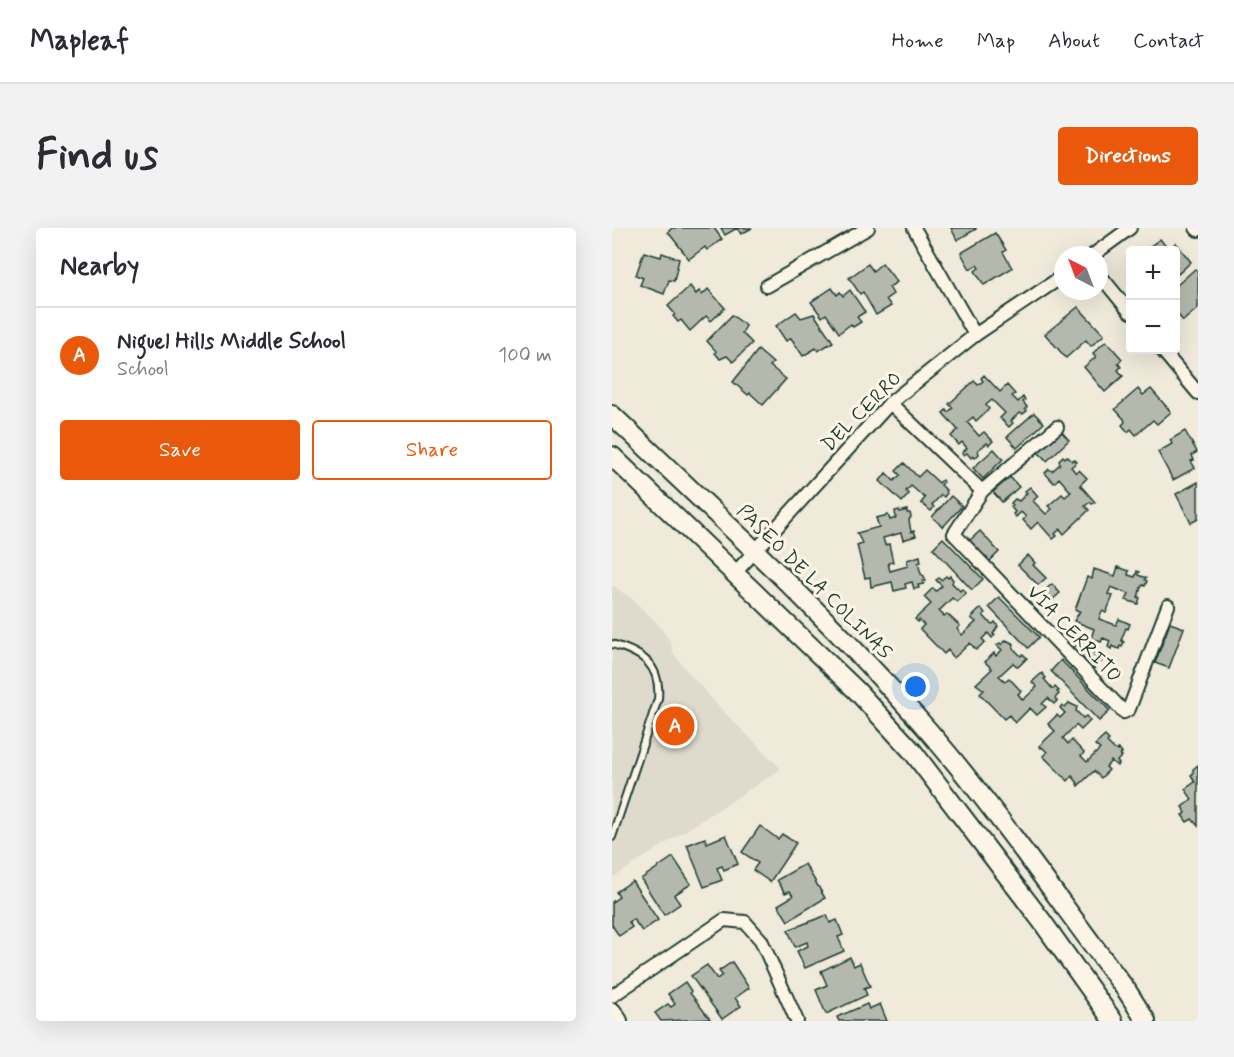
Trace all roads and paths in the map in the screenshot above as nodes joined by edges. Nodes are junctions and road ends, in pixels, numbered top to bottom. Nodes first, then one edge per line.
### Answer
1 (867, 228) edge
2 (914, 228) edge
3 (1130, 228) edge
4 (1105, 246) edge
5 (1054, 282) edge
6 (1108, 285) edge
7 (766, 286) dead end
8 (1126, 306) edge
9 (975, 335) junction
10 (1165, 354) edge
11 (1198, 393) edge
12 (890, 403) junction
13 (612, 415) edge
14 (1057, 427) dead end
15 (612, 456) edge
16 (982, 491) junction
17 (756, 551) junction
18 (735, 573) junction
19 (1168, 606) dead end
20 (612, 644) edge
21 (612, 837) edge
22 (612, 996) edge
23 (612, 1012) edge
24 (618, 1021) edge
25 (797, 1021) edge
26 (1113, 1021) edge
27 (1146, 1021) edge

1 - 7 street
2 - 9 street
3 - 4 street
5 - 9 street, DEL CERRO
6 - 8 street
9 - 12 street, DEL CERRO
10 - 11 street
12 - 16 street
12 - 17 street, DEL CERRO
13 - 17 main road, PASEO DE LA COLINAS
14 - 16 street
15 - 18 main road
16 - 19 street, VIA CERRITO
17 - 18 street, DEL CERRO
17 - 27 main road, PASEO DE LA COLINAS
18 - 26 main road
20 - 21 lane
22 - 25 street
23 - 24 main road

